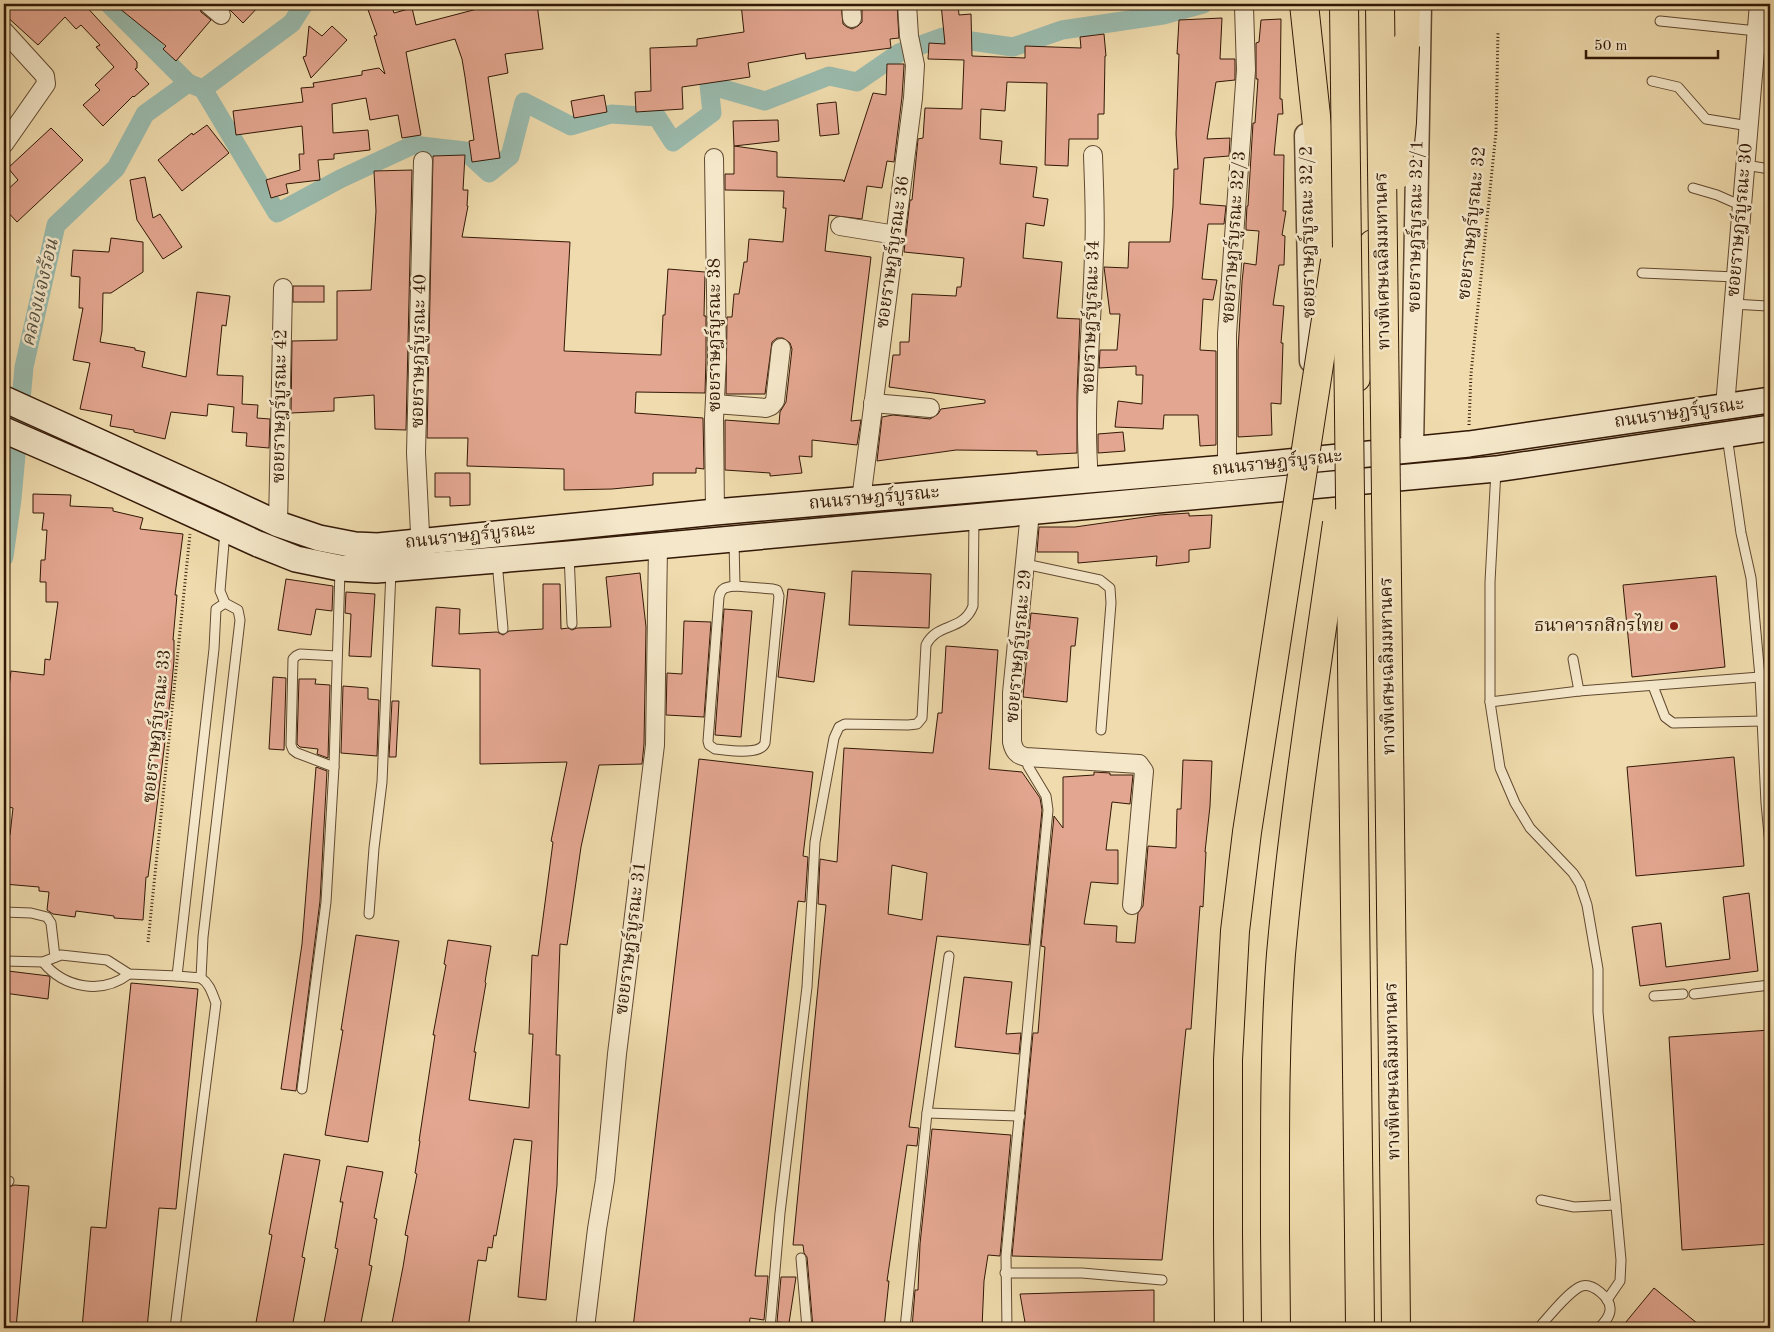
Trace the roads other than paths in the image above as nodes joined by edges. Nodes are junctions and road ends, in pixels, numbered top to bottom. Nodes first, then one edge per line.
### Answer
1 (907, 4) edge
2 (1304, 4) edge
3 (1344, 4) edge
4 (1380, 4) edge
5 (1406, 4) edge
6 (1420, 4) edge
7 (1759, 4) edge
8 (1244, 7) dead end
9 (1660, 21) dead end
10 (4, 31) edge
11 (1757, 31) junction
12 (1652, 81) dead end
13 (1347, 118) dead end
14 (1380, 118) dead end
15 (1748, 126) junction
16 (4, 144) edge
17 (1093, 155) dead end
18 (714, 158) dead end
19 (423, 161) dead end
20 (1745, 165) junction
21 (1770, 170) edge
22 (1693, 188) dead end
23 (1742, 206) junction
24 (840, 226) dead end
25 (896, 235) junction
26 (1642, 273) dead end
27 (1736, 277) junction
28 (283, 288) dead end
29 (1770, 303) edge
30 (1733, 304) junction
31 (1326, 312) junction
32 (781, 348) dead end
33 (1356, 380) junction
34 (4, 399) edge
35 (1770, 400) edge
36 (873, 403) junction
37 (715, 404) junction
38 (1724, 406) junction
39 (930, 408) dead end
40 (1770, 428) edge
41 (4, 430) edge
42 (1726, 434) junction
43 (1412, 449) junction
44 (1313, 459) junction
45 (1226, 468) junction
46 (1496, 470) junction
47 (1089, 480) junction
48 (861, 500) junction
49 (715, 512) junction
50 (1030, 512) junction
51 (974, 518) junction
52 (278, 524) junction
53 (226, 529) junction
54 (734, 539) junction
55 (421, 542) junction
56 (658, 546) junction
57 (569, 554) junction
58 (497, 560) junction
59 (382, 561) junction
60 (1025, 564) junction
61 (422, 566) junction
62 (340, 568) junction
63 (736, 586) junction
64 (225, 603) junction
65 (572, 624) dead end
66 (503, 629) dead end
67 (337, 656) junction
68 (1573, 659) dead end
69 (1760, 677) junction
70 (1653, 686) junction
71 (1579, 691) junction
72 (1490, 702) junction
73 (1762, 721) junction
74 (1101, 730) dead end
75 (1026, 757) junction
76 (334, 767) junction
77 (1770, 845) edge
78 (1132, 905) dead end
79 (4, 912) edge
80 (369, 914) dead end
81 (949, 956) dead end
82 (55, 957) junction
83 (4, 961) edge
84 (43, 962) junction
85 (129, 974) junction
86 (177, 976) junction
87 (201, 978) junction
88 (1770, 985) edge
89 (1683, 994) dead end
90 (1694, 994) dead end
91 (1654, 996) dead end
92 (302, 1089) dead end
93 (927, 1113) junction
94 (1020, 1116) junction
95 (1541, 1200) dead end
96 (1616, 1205) junction
97 (801, 1258) dead end
98 (1005, 1273) junction
99 (1162, 1280) dead end
100 (1608, 1300) junction
101 (175, 1328) edge
102 (585, 1328) edge
103 (770, 1328) edge
104 (807, 1328) edge
105 (905, 1328) edge
106 (1006, 1328) edge
107 (1229, 1328) edge
108 (1276, 1328) edge
109 (1360, 1328) edge
110 (1396, 1328) edge
111 (1539, 1328) edge
112 (1599, 1328) edge

1 - 25 street, ซอยราษฎร์บูรณะ 36
2 - 31 highway, bridge
2 - 44 street, ซอยราษฎร์บูรณะ 32/2
3 - 109 highway, ทางพิเศษเฉลิมมหานคร, bridge
4 - 110 highway, ทางพิเศษเฉลิมมหานคร, bridge
5 - 33 highway, bridge
6 - 43 street, ซอยราษฎร์บูรณะ 32/1
7 - 11 street, ซอยราษฎร์บูรณะ 30
8 - 45 street, ซอยราษฎร์บูรณะ 32/3
9 - 11 lane
10 - 16 street
11 - 15 street, ซอยราษฎร์บูรณะ 30
12 - 15 lane
13 - 31 highway, bridge
14 - 33 highway, bridge
15 - 20 street, ซอยราษฎร์บูรณะ 30
17 - 47 street, ซอยราษฎร์บูรณะ 34
18 - 37 street, ซอยราษฎร์บูรณะ 38
19 - 55 street, ซอยราษฎร์บูรณะ 40
20 - 21 lane
20 - 23 street, ซอยราษฎร์บูรณะ 30
22 - 23 lane
23 - 27 street, ซอยราษฎร์บูรณะ 30
24 - 25 street
25 - 36 street, ซอยราษฎร์บูรณะ 36
26 - 27 lane
27 - 30 street, ซอยราษฎร์บูรณะ 30
28 - 52 street, ซอยราษฎร์บูรณะ 42
29 - 30 lane
30 - 38 street, ซอยราษฎร์บูรณะ 30
31 - 107 highway, bridge
32 - 37 street
33 - 108 highway, bridge
34 - 52 main road, ถนนราษฎร์บูรณะ
35 - 38 main road, ถนนราษฎร์บูรณะ
36 - 39 street
36 - 48 street, ซอยราษฎร์บูรณะ 36
37 - 49 street, ซอยราษฎร์บูรณะ 38
38 - 43 main road, ถนนราษฎร์บูรณะ
40 - 42 main road, ถนนราษฎร์บูรณะ
41 - 53 main road, ถนนราษฎร์บูรณะ
42 - 46 main road, ถนนราษฎร์บูรณะ
42 - 69 lane
43 - 44 main road, ถนนราษฎร์บูรณะ
44 - 45 main road, ถนนราษฎร์บูรณะ
45 - 47 main road, ถนนราษฎร์บูรณะ
46 - 50 main road, ถนนราษฎร์บูรณะ
46 - 72 lane
47 - 48 main road, ถนนราษฎร์บูรณะ
48 - 49 main road, ถนนราษฎร์บูรณะ
49 - 55 main road, ถนนราษฎร์บูรณะ
50 - 51 main road, ถนนราษฎร์บูรณะ
50 - 60 street, ซอยราษฎร์บูรณะ 29
51 - 54 main road, ถนนราษฎร์บูรณะ
51 - 103 lane
52 - 59 main road, ถนนราษฎร์บูรณะ
53 - 62 main road, ถนนราษฎร์บูรณะ
53 - 64 lane
54 - 56 main road, ถนนราษฎร์บูรณะ
54 - 63 lane
55 - 59 main road, ถนนราษฎร์บูรณะ
55 - 61 street, ซอยราษฎร์บูรณะ 40
56 - 57 main road, ถนนราษฎร์บูรณะ
56 - 102 street, ซอยราษฎร์บูรณะ 31
57 - 58 main road, ถนนราษฎร์บูรณะ
57 - 65 lane
58 - 61 main road, ถนนราษฎร์บูรณะ
58 - 66 lane
59 - 61 main road, ถนนราษฎร์บูรณะ
59 - 62 main road, ถนนราษฎร์บูรณะ
59 - 80 lane
60 - 74 lane
60 - 75 street, ซอยราษฎร์บูรณะ 29
62 - 67 lane
63 - 63 lane
64 - 86 lane
64 - 87 lane
67 - 76 lane
67 - 76 lane
68 - 71 lane
69 - 70 lane
69 - 73 lane
70 - 71 lane
70 - 73 lane
71 - 72 lane
72 - 96 lane
73 - 77 lane
75 - 78 street
75 - 94 lane
76 - 92 lane
79 - 82 lane
81 - 93 lane
82 - 84 lane
82 - 85 lane
83 - 84 lane
84 - 85 lane
85 - 86 lane
86 - 87 lane
87 - 101 lane
88 - 90 lane
89 - 91 lane
93 - 94 lane
93 - 105 lane
94 - 98 lane
95 - 96 lane
96 - 100 lane
97 - 104 lane
98 - 99 lane
98 - 106 lane
100 - 111 lane
100 - 112 lane

